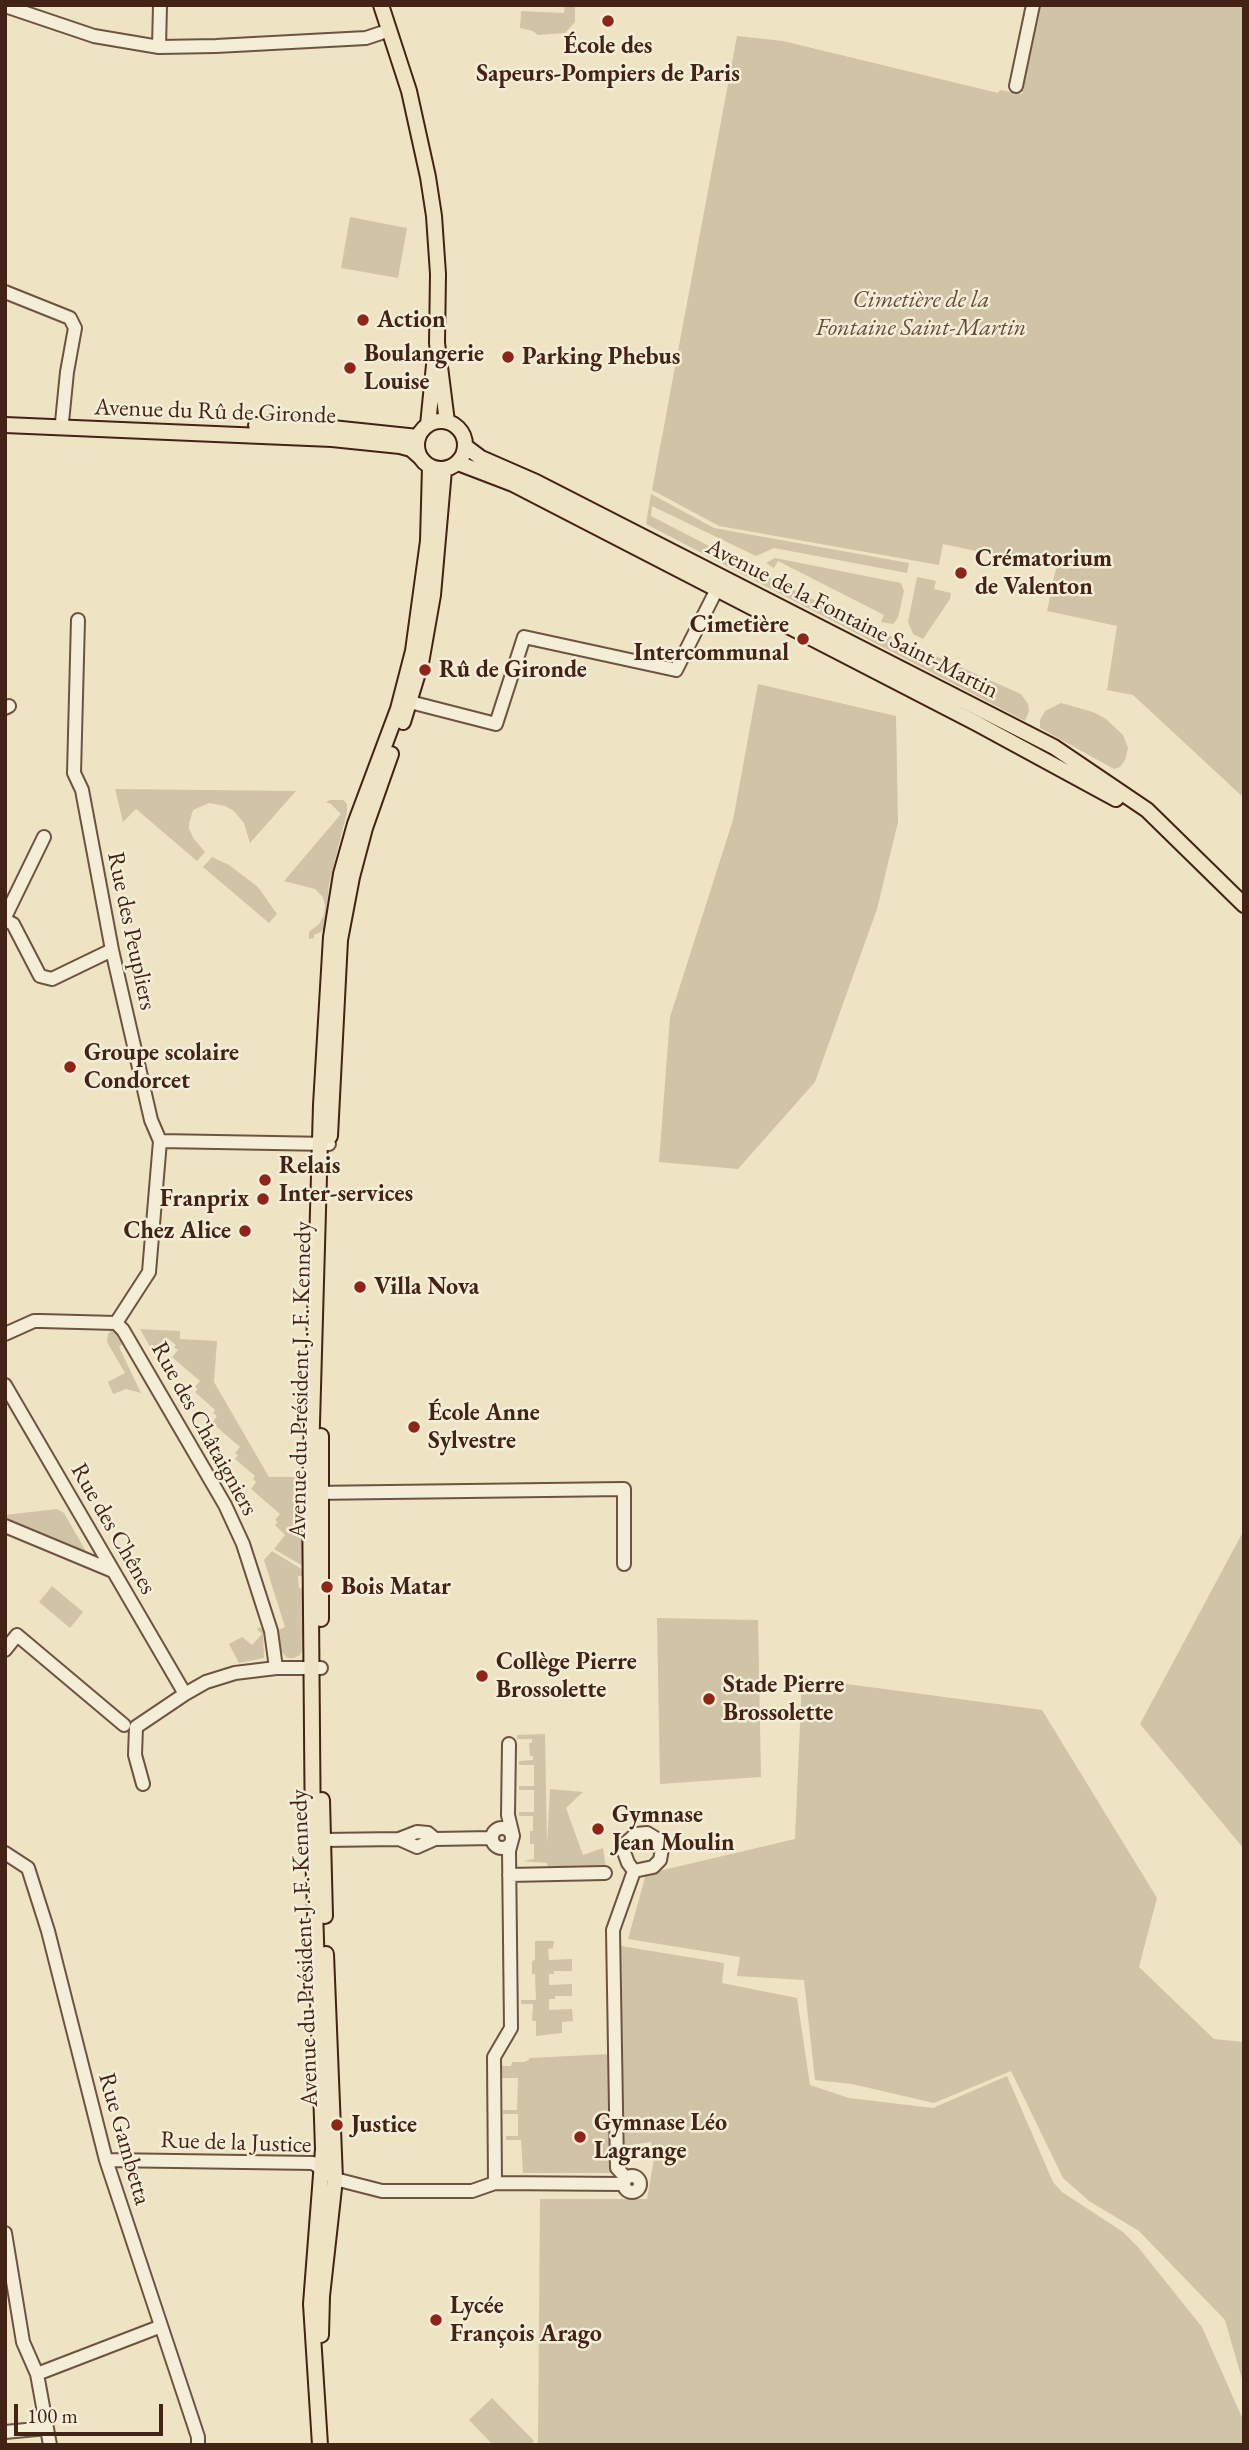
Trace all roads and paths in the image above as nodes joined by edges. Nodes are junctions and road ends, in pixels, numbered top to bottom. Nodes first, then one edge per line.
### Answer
1 (160, 5) edge
2 (373, 5) edge
3 (381, 5) edge
4 (1033, 5) edge
5 (5, 6) edge
6 (381, 33) junction
7 (159, 47) junction
8 (1016, 86) dead end
9 (418, 138) junction
10 (5, 292) edge
11 (437, 343) junction
12 (5, 419) edge
13 (62, 422) junction
14 (447, 422) junction
15 (5, 425) edge
16 (423, 431) junction
17 (466, 446) junction
18 (458, 463) junction
19 (431, 465) junction
20 (720, 583) junction
21 (768, 608) junction
22 (78, 620) dead end
23 (410, 702) junction
24 (976, 723) junction
25 (1027, 733) junction
26 (44, 837) dead end
27 (1197, 862) junction
28 (1244, 905) edge
29 (5, 918) edge
30 (112, 950) junction
31 (160, 1141) junction
32 (325, 1143) junction
33 (116, 1323) junction
34 (5, 1334) edge
35 (6, 1387) edge
36 (315, 1493) junction
37 (5, 1527) edge
38 (624, 1564) dead end
39 (113, 1571) junction
40 (5, 1650) edge
41 (316, 1667) junction
42 (276, 1668) junction
43 (185, 1694) junction
44 (124, 1725) dead end
45 (509, 1744) dead end
46 (143, 1784) dead end
47 (508, 1815) junction
48 (500, 1827) junction
49 (492, 1838) junction
50 (323, 1840) junction
51 (512, 1840) junction
52 (5, 1853) edge
53 (634, 1871) dead end
54 (606, 1873) dead end
55 (509, 1875) junction
56 (106, 2160) junction
57 (323, 2168) junction
58 (335, 2179) junction
59 (495, 2183) junction
60 (5, 2233) edge
61 (159, 2327) junction
62 (37, 2374) junction
63 (47, 2428) junction
64 (5, 2432) edge
65 (50, 2445) edge
66 (198, 2445) edge
67 (320, 2445) edge
68 (329, 2445) edge

1 - 7 street
2 - 6 main road
3 - 9 main road
4 - 8 street
5 - 7 street
6 - 7 street
6 - 9 main road
9 - 11 main road
10 - 13 street
11 - 14 main road
11 - 16 main road
12 - 13 main road, Avenue du Rû de Gironde
13 - 16 main road, Avenue du Rû de Gironde
14 - 16 main road
14 - 17 main road
15 - 19 main road, Avenue du Rû de Gironde
16 - 19 main road
17 - 18 main road
17 - 20 main road, Avenue de la Fontaine Saint-Martin
18 - 19 main road
18 - 20 main road, Avenue de la Fontaine Saint-Martin
19 - 23 main road, Avenue du Président J. F. Kennedy
19 - 32 main road, Avenue du Président J. F. Kennedy
20 - 21 main road, Avenue de la Fontaine Saint-Martin
20 - 23 street
21 - 24 main road, Avenue de la Fontaine Saint-Martin
21 - 25 main road, Avenue de la Fontaine Saint-Martin
22 - 30 street, Rue des Peupliers
23 - 32 main road, Avenue du Président J. F. Kennedy
24 - 25 main road
24 - 27 main road, Avenue de la Fontaine Saint-Martin
25 - 27 main road, Avenue de la Fontaine Saint-Martin
26 - 29 street
27 - 28 main road, Avenue de la Fontaine Saint-Martin
29 - 30 street
30 - 31 street, Rue des Peupliers
31 - 32 street
31 - 33 street, Rue des Peupliers
32 - 36 main road, Avenue du Président J. F. Kennedy
33 - 34 street
33 - 42 street, Rue des Châtaigniers
35 - 39 street, Rue des Chênes
36 - 38 street
36 - 41 main road, Avenue du Président J. F. Kennedy
37 - 39 street
39 - 43 street, Rue des Chênes
40 - 44 street
41 - 42 street
41 - 50 main road, Avenue du Président J. F. Kennedy
41 - 57 main road, Avenue du Président J. F. Kennedy
42 - 43 street
43 - 46 street
45 - 47 street
47 - 48 street
47 - 51 street
48 - 49 street
48 - 51 street
49 - 50 street
49 - 51 street
50 - 58 main road, Avenue du Président J. F. Kennedy
51 - 55 street
52 - 56 street, Rue Gambetta
53 - 59 street
54 - 55 street
55 - 59 street
56 - 57 street, Rue de la Justice
56 - 61 street, Rue Gambetta
57 - 58 street
57 - 67 main road, Avenue du Président J. F. Kennedy
58 - 59 street
58 - 68 main road, Avenue du Président J. F. Kennedy
60 - 62 street
61 - 62 street
61 - 66 street, Rue Gambetta
62 - 63 street
63 - 64 street
63 - 65 street

